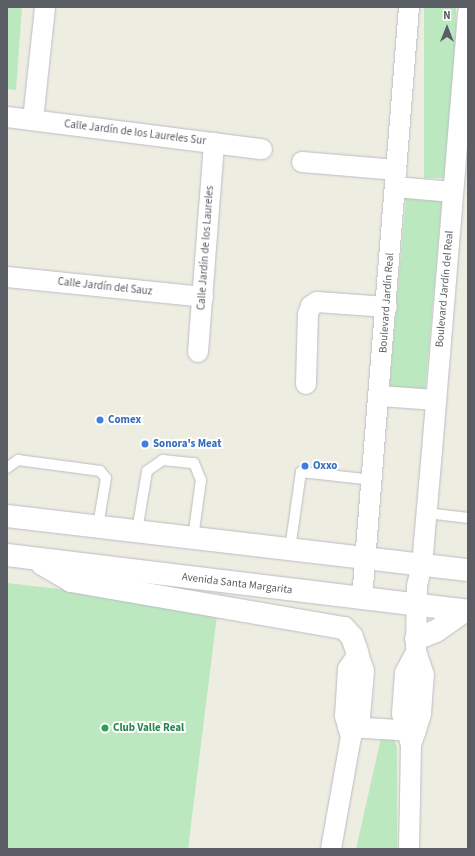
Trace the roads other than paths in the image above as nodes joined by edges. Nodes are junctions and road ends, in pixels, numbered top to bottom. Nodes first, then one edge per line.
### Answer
1 (44, 7) edge
2 (409, 7) edge
3 (468, 13) edge
4 (7, 117) edge
5 (34, 120) junction
6 (214, 143) junction
7 (262, 149) dead end
8 (302, 162) dead end
9 (396, 179) junction
10 (454, 192) junction
11 (7, 277) edge
12 (203, 297) junction
13 (387, 307) junction
14 (198, 352) dead end
15 (306, 384) dead end
16 (380, 396) junction
17 (436, 400) junction
18 (7, 468) edge
19 (374, 480) junction
20 (426, 513) junction
21 (7, 516) edge
22 (468, 518) edge
23 (98, 526) junction
24 (7, 530) edge
25 (136, 531) junction
26 (193, 538) junction
27 (290, 549) junction
28 (7, 555) edge
29 (32, 558) junction
30 (367, 558) junction
31 (422, 565) junction
32 (468, 570) edge
33 (362, 599) junction
34 (416, 606) junction
35 (466, 611) edge
36 (416, 645) junction
37 (358, 654) joint
38 (351, 731) junction
39 (411, 736) junction
40 (332, 849) edge
41 (409, 849) edge

1 - 5 street
2 - 9 street, Boulevard Jardín Real
3 - 10 street, Boulevard Jardín del Real
4 - 5 street, Calle Jardín de los Laureles Sur
5 - 6 street, Calle Jardín de los Laureles Sur
6 - 7 street, Calle Jardín de los Laureles Sur
6 - 12 street, Calle Jardín de los Laureles
8 - 9 street
9 - 10 street
9 - 13 street, Boulevard Jardín Real
10 - 17 street, Boulevard Jardín del Real
11 - 12 street, Calle Jardín del Sauz
12 - 14 street, Calle Jardín de los Laureles
13 - 15 street
13 - 16 street, Boulevard Jardín Real
16 - 17 street
16 - 19 street, Boulevard Jardín Real
17 - 20 street, Boulevard Jardín del Real
18 - 23 lane
19 - 27 lane
19 - 30 street, Boulevard Jardín Real
20 - 22 lane
20 - 31 street, Boulevard Jardín del Real
21 - 23 main road
23 - 24 main road
23 - 25 main road
25 - 26 main road
25 - 26 lane
26 - 27 main road
27 - 30 main road
28 - 29 main road, Avenida Santa Margarita
29 - 33 main road, Avenida Santa Margarita
29 - 37 main road
30 - 31 main road
30 - 33 street, Boulevard Jardín Real
31 - 32 main road
31 - 34 street, Boulevard Jardín del Real
33 - 34 main road, Avenida Santa Margarita
34 - 35 main road, Avenida Santa Margarita
34 - 36 street, Boulevard Jardín del Real
35 - 36 main road
36 - 39 street, Boulevard Jardín del Real
37 - 38 street
38 - 39 street
38 - 40 street
39 - 41 street, Boulevard Jardín del Real

